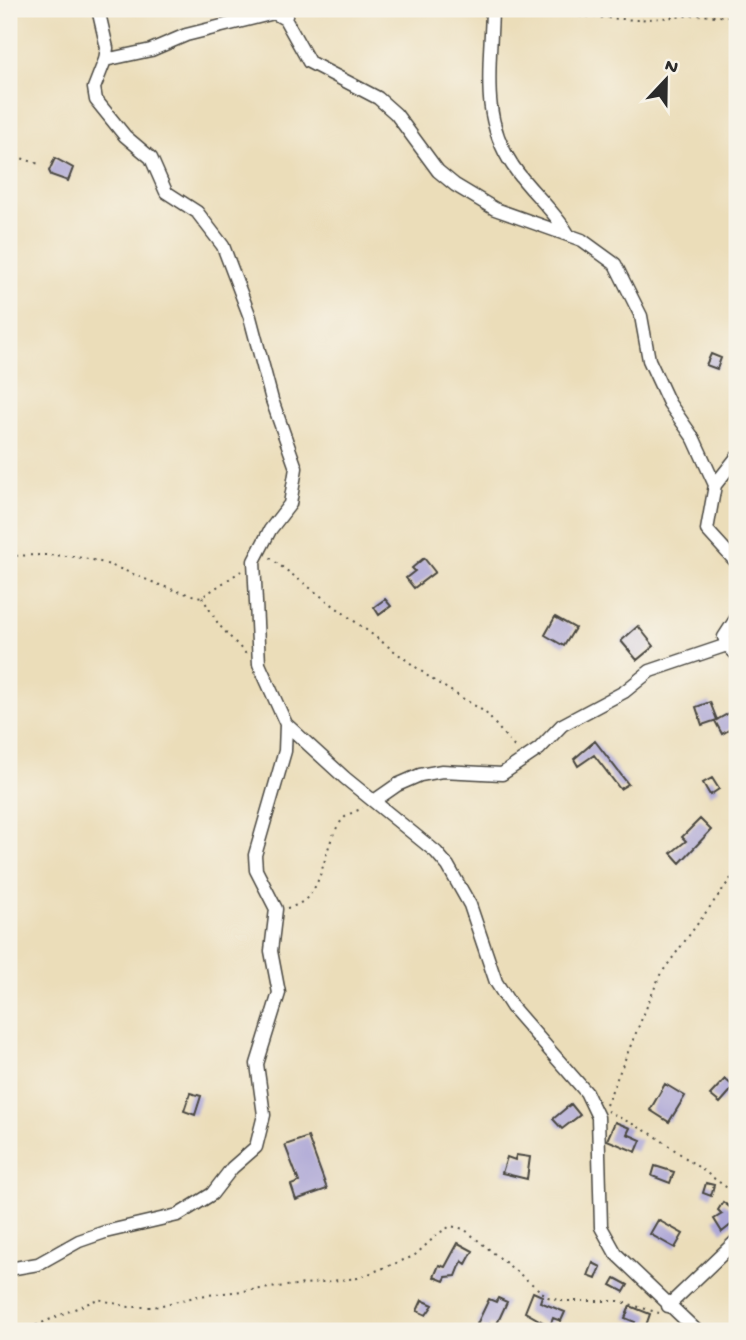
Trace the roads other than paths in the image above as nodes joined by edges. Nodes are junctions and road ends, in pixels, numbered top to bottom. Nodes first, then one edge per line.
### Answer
1 (98, 9) edge
2 (492, 9) edge
3 (287, 14) edge
4 (106, 60) junction
5 (568, 234) junction
6 (737, 457) edge
7 (715, 485) junction
8 (737, 563) edge
9 (737, 617) edge
10 (727, 645) junction
11 (737, 655) edge
12 (286, 724) junction
13 (374, 801) junction
14 (737, 1240) edge
15 (9, 1269) edge
16 (664, 1310) junction
17 (696, 1331) edge

1 - 4 street
2 - 5 street
3 - 4 street
3 - 5 street
4 - 12 street
5 - 7 street
6 - 7 street
7 - 8 street
9 - 10 street
10 - 11 street
10 - 13 street
12 - 13 street
12 - 15 street
13 - 16 street
14 - 16 street
16 - 17 street

